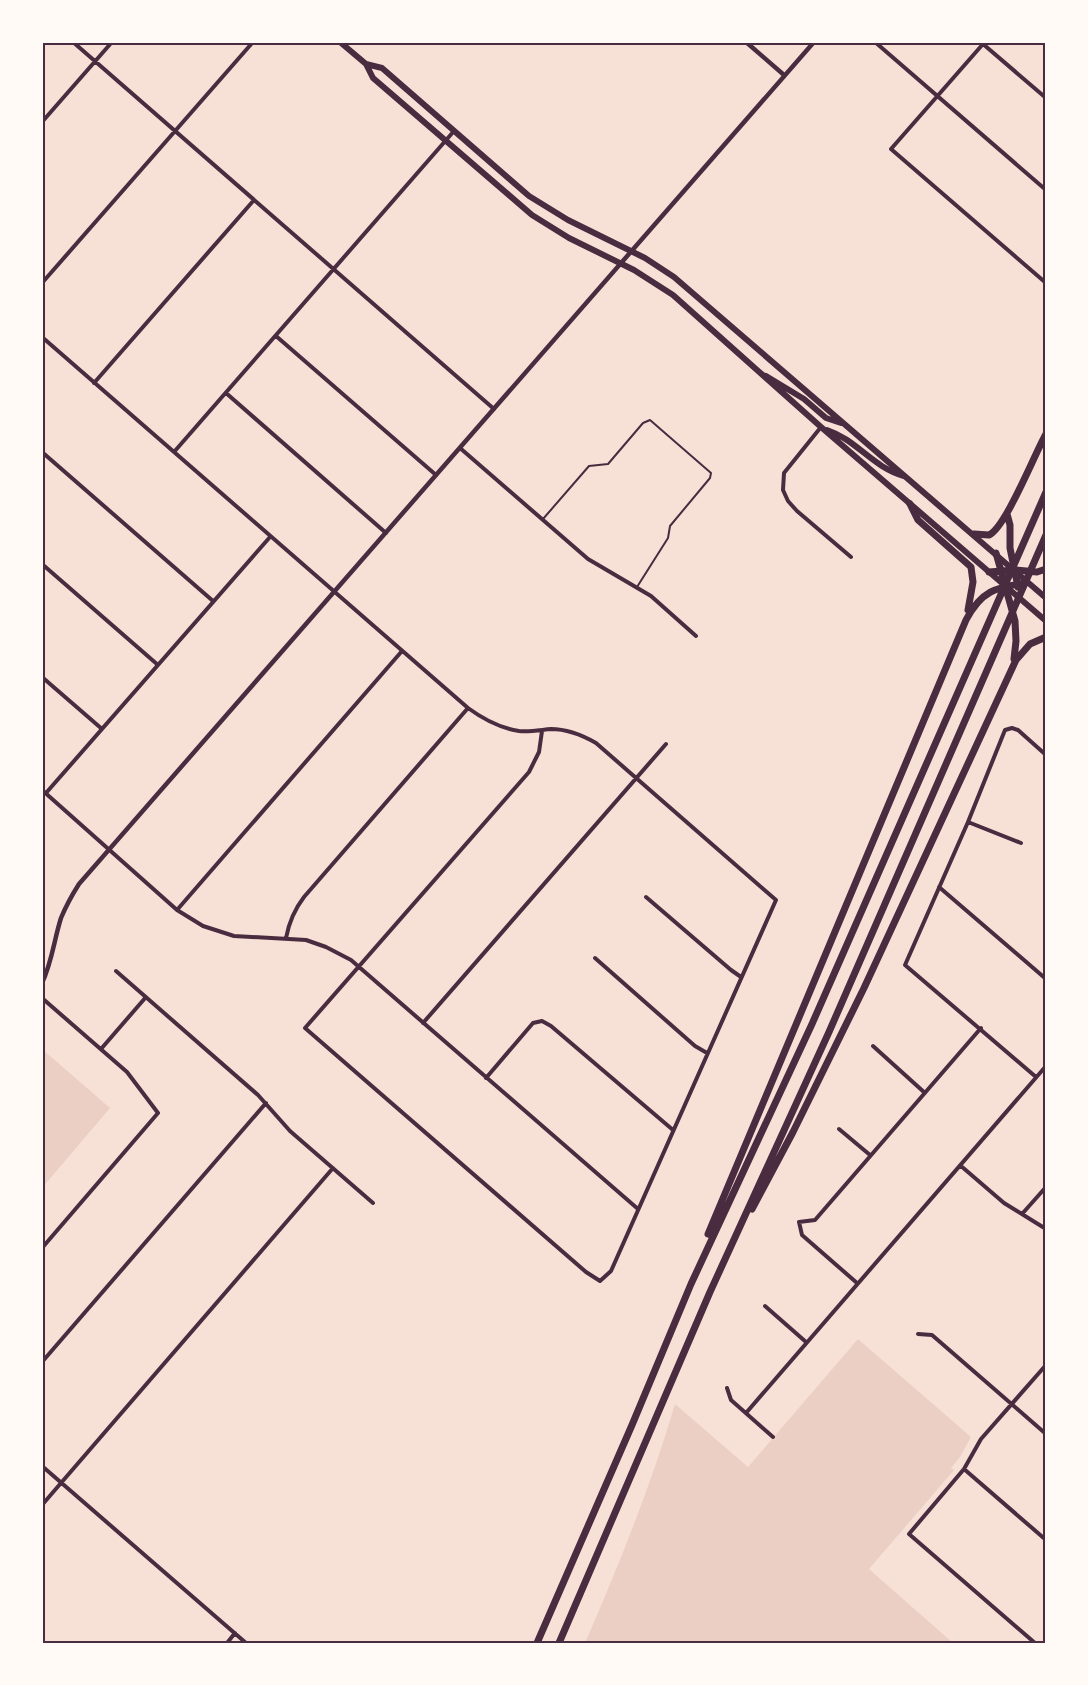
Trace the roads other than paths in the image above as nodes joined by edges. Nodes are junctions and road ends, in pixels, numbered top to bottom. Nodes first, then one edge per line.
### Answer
1 (73, 42) edge
2 (112, 42) edge
3 (253, 42) edge
4 (340, 42) edge
5 (746, 42) edge
6 (814, 42) edge
7 (875, 42) edge
8 (95, 61) junction
9 (366, 64) junction
10 (784, 75) junction
11 (937, 96) junction
12 (1046, 98) edge
13 (42, 122) edge
14 (175, 131) junction
15 (454, 131) junction
16 (445, 141) junction
17 (1046, 190) edge
18 (254, 200) junction
19 (632, 251) junction
20 (621, 263) junction
21 (332, 268) junction
22 (42, 283) edge
23 (1046, 283) edge
24 (276, 336) junction
25 (42, 337) edge
26 (758, 371) junction
27 (94, 382) junction
28 (226, 393) junction
29 (494, 409) junction
30 (845, 424) junction
31 (820, 427) junction
32 (1046, 434) edge
33 (460, 448) junction
34 (42, 452) edge
35 (174, 452) junction
36 (436, 475) junction
37 (908, 477) junction
38 (1046, 492) edge
39 (910, 504) junction
40 (1007, 514) junction
41 (543, 519) junction
42 (386, 533) junction
43 (974, 534) junction
44 (1046, 535) edge
45 (270, 537) junction
46 (996, 553) junction
47 (851, 557) dead end
48 (42, 564) edge
49 (1046, 569) edge
50 (1015, 570) junction
51 (1002, 571) junction
52 (989, 572) junction
53 (1029, 583) junction
54 (1017, 584) junction
55 (1005, 586) junction
56 (637, 587) junction
57 (334, 592) junction
58 (1020, 598) junction
59 (1046, 598) edge
60 (213, 601) junction
61 (966, 620) junction
62 (1046, 621) edge
63 (696, 636) dead end
64 (1046, 637) edge
65 (402, 651) junction
66 (158, 665) junction
67 (1012, 666) junction
68 (42, 677) edge
69 (468, 708) junction
70 (102, 729) junction
71 (542, 731) junction
72 (666, 744) dead end
73 (1046, 755) edge
74 (637, 777) junction
75 (44, 792) edge
76 (968, 822) junction
77 (1021, 843) dead end
78 (109, 848) junction
79 (939, 887) junction
80 (646, 897) dead end
81 (177, 910) junction
82 (286, 938) junction
83 (595, 958) dead end
84 (359, 967) junction
85 (116, 972) dead end
86 (741, 976) junction
87 (1046, 979) edge
88 (42, 983) edge
89 (146, 997) junction
90 (42, 999) edge
91 (423, 1023) junction
92 (981, 1028) junction
93 (873, 1046) dead end
94 (101, 1049) junction
95 (707, 1053) junction
96 (1046, 1066) edge
97 (1036, 1077) junction
98 (486, 1078) junction
99 (925, 1093) junction
100 (266, 1103) junction
101 (839, 1129) dead end
102 (673, 1130) junction
103 (870, 1155) junction
104 (961, 1166) junction
105 (333, 1168) junction
106 (1046, 1187) edge
107 (373, 1203) dead end
108 (638, 1209) junction
109 (1022, 1214) junction
110 (1046, 1229) edge
111 (42, 1248) edge
112 (858, 1283) junction
113 (691, 1284) junction
114 (710, 1292) junction
115 (765, 1306) dead end
116 (918, 1334) dead end
117 (806, 1342) junction
118 (42, 1362) edge
119 (1046, 1365) edge
120 (727, 1388) dead end
121 (1012, 1404) junction
122 (746, 1413) junction
123 (1046, 1434) edge
124 (772, 1437) dead end
125 (42, 1466) edge
126 (964, 1469) junction
127 (61, 1483) junction
128 (42, 1505) edge
129 (1046, 1540) edge
130 (235, 1633) junction
131 (226, 1643) edge
132 (246, 1643) edge
133 (537, 1643) edge
134 (559, 1643) edge
135 (1035, 1643) edge

1 - 8 street
2 - 8 street
3 - 14 street
4 - 9 main road
5 - 10 street
6 - 10 street
7 - 11 street
8 - 13 street
8 - 14 street
9 - 15 main road
9 - 16 main road
10 - 19 street
11 - 12 street
11 - 17 street
11 - 23 street
14 - 18 street
14 - 22 street
15 - 16 street
15 - 19 main road
16 - 20 main road
16 - 21 street
18 - 21 street
18 - 27 street
19 - 20 street
19 - 30 main road
20 - 26 main road
20 - 29 street
21 - 24 street
21 - 29 street
24 - 28 street
24 - 36 street
25 - 27 street
26 - 30 main road
26 - 31 main road
27 - 35 street
28 - 35 street
28 - 42 street
29 - 33 street
30 - 37 main road
31 - 37 main road
31 - 39 main road
31 - 47 street
32 - 40 highway
33 - 36 street
33 - 41 street
34 - 60 street
35 - 45 street
36 - 42 street
37 - 43 main road
38 - 113 highway
39 - 52 main road
39 - 61 highway
40 - 43 highway
40 - 50 highway
41 - 56 street
41 - 56 lane
42 - 57 street
43 - 46 main road
44 - 114 highway
45 - 57 street
45 - 60 street
46 - 50 main road
46 - 51 highway
48 - 66 street
49 - 50 highway
50 - 51 highway
50 - 53 main road
50 - 54 highway
51 - 52 highway
51 - 55 highway
52 - 55 main road
53 - 54 highway
53 - 59 main road
54 - 55 highway
54 - 58 highway
55 - 58 main road
55 - 61 highway
55 - 67 highway
56 - 63 street
57 - 65 street
57 - 78 street
58 - 62 main road
60 - 66 street
61 - 113 highway
64 - 67 highway
65 - 69 street
65 - 81 street
66 - 70 street
67 - 114 highway
68 - 70 street
69 - 71 street
69 - 82 street
70 - 75 street
71 - 74 street
71 - 84 street
72 - 74 street
73 - 76 street
74 - 86 street
74 - 91 street
75 - 78 street
76 - 77 street
76 - 79 street
78 - 81 street
78 - 88 street
79 - 87 street
79 - 92 street
80 - 86 street
81 - 82 street
82 - 84 street
83 - 95 street
84 - 91 street
84 - 108 street
85 - 89 street
86 - 95 street
89 - 94 street
89 - 100 street
90 - 94 street
91 - 98 street
92 - 97 street
92 - 99 street
93 - 99 street
94 - 111 street
95 - 102 street
96 - 97 street
97 - 104 street
98 - 102 street
98 - 108 street
99 - 103 street
100 - 105 street
100 - 118 street
101 - 103 street
102 - 108 street
103 - 112 street
104 - 109 street
104 - 112 street
105 - 107 street
105 - 127 street
106 - 109 street
109 - 110 street
112 - 117 street
113 - 133 highway
114 - 134 highway
115 - 117 street
116 - 121 street
117 - 122 street
119 - 121 street
120 - 122 street
121 - 123 street
121 - 126 street
122 - 124 street
125 - 127 street
126 - 129 street
126 - 135 street
127 - 128 street
127 - 130 street
130 - 131 street
130 - 132 street

